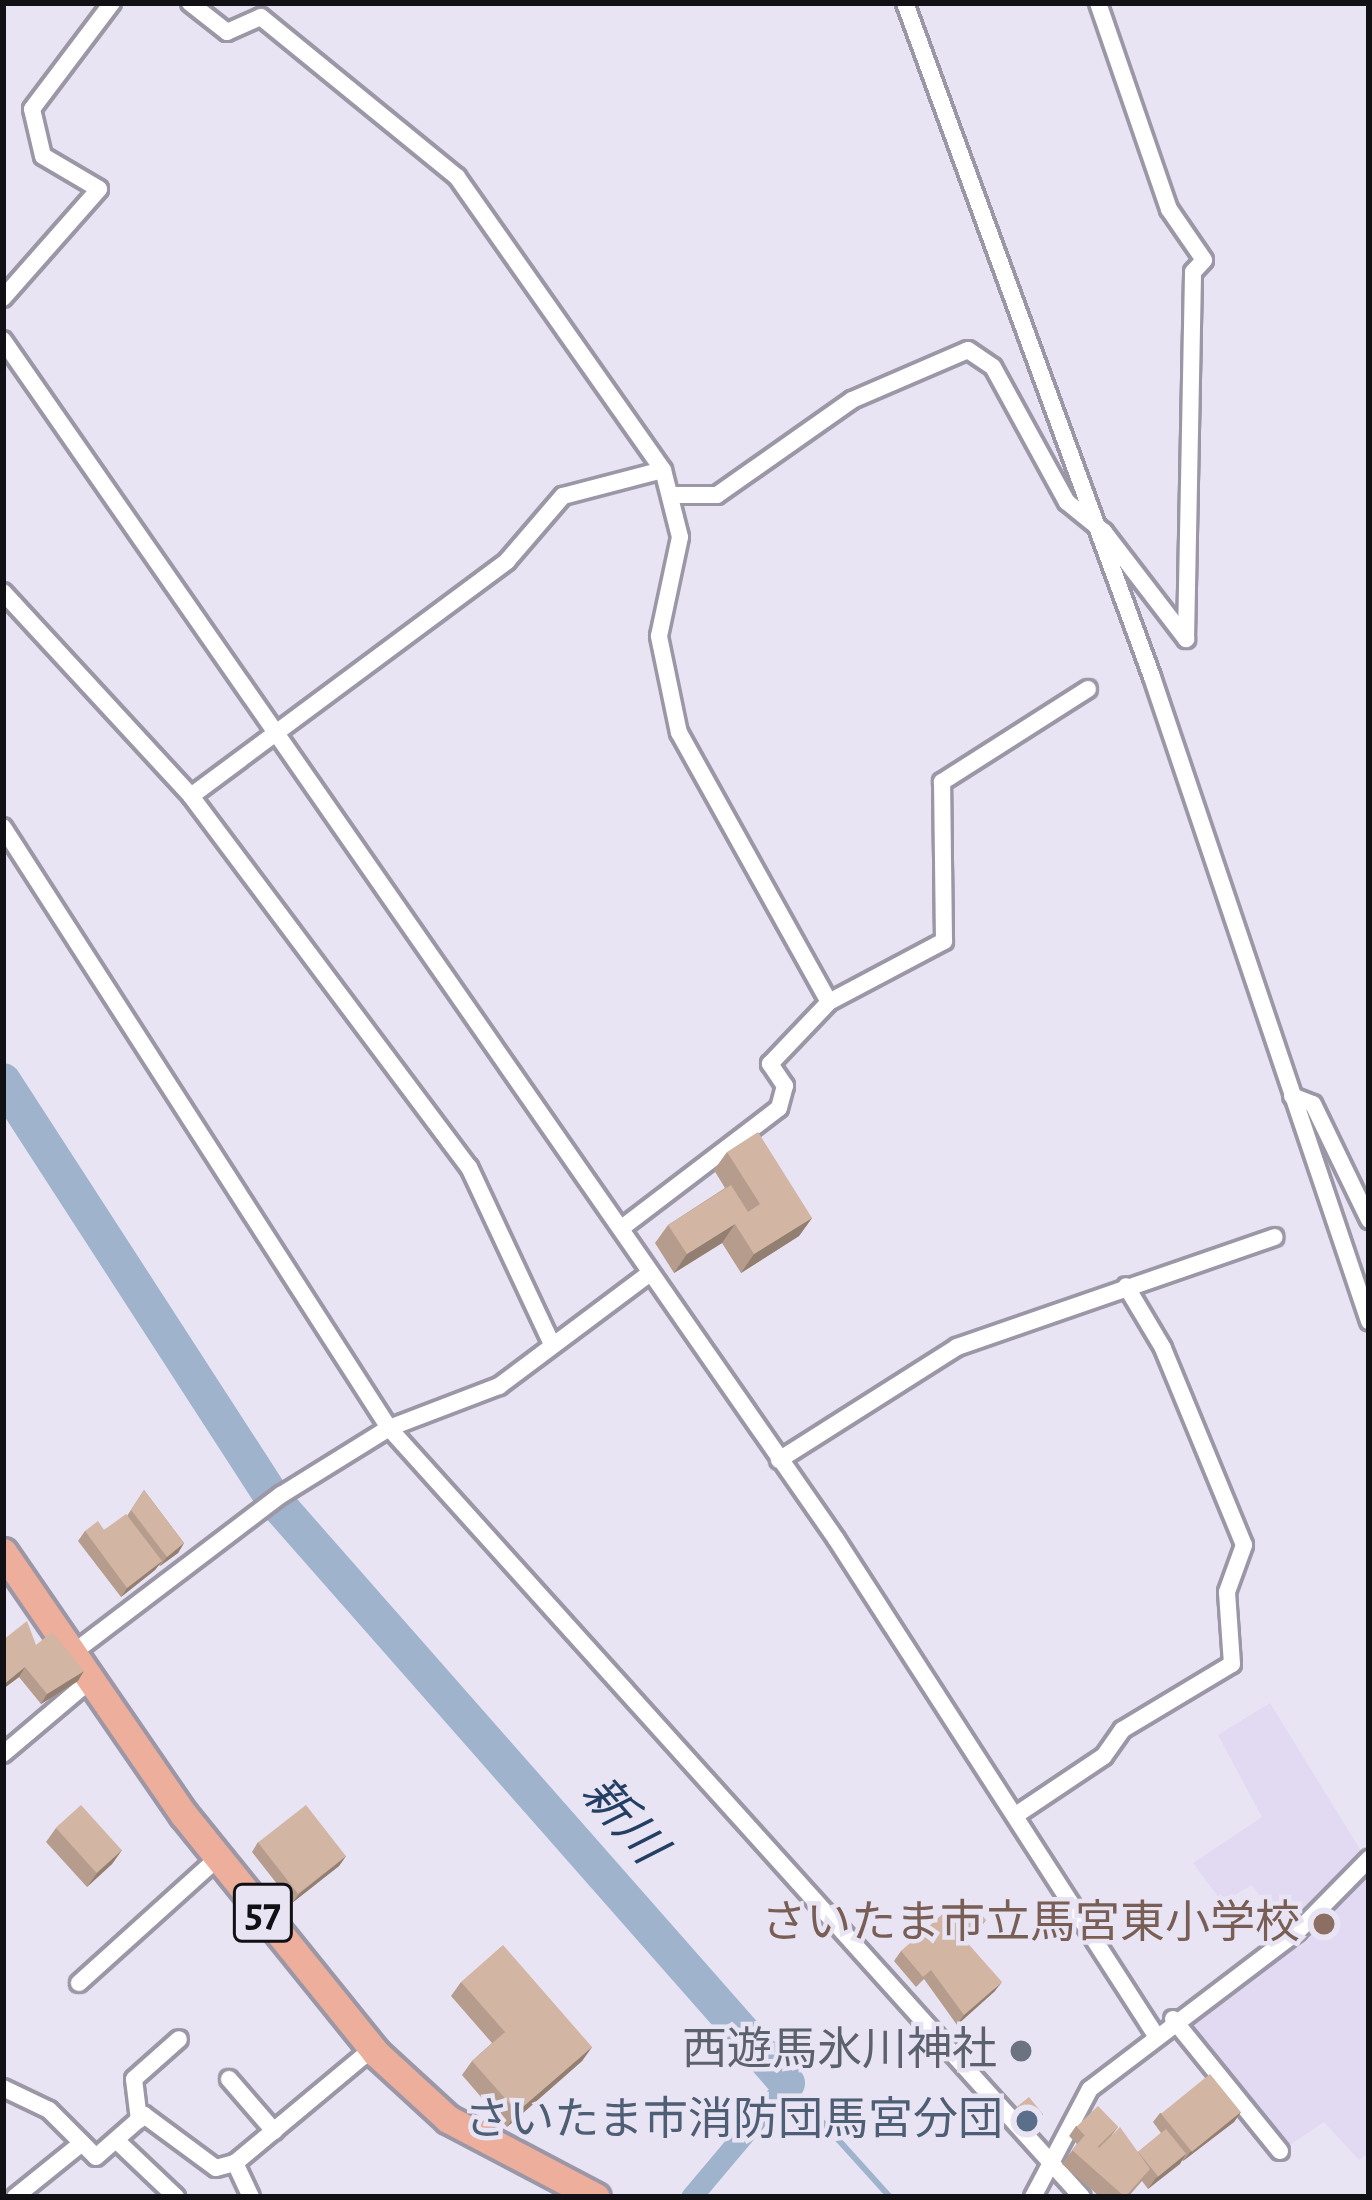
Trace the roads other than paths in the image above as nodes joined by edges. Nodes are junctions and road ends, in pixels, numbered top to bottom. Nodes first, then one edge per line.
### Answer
1 (112, 3) edge
2 (190, 3) edge
3 (905, 3) edge
4 (1098, 3) edge
5 (263, 10) edge
6 (3, 298) edge
7 (3, 340) edge
8 (663, 470) junction
9 (675, 496) junction
10 (1086, 515) junction
11 (3, 592) edge
12 (1088, 689) dead end
13 (282, 728) junction
14 (191, 796) junction
15 (3, 827) edge
16 (829, 1002) junction
17 (1292, 1096) junction
18 (1369, 1220) edge
19 (623, 1227) junction
20 (1275, 1237) dead end
21 (646, 1276) junction
22 (1126, 1286) junction
23 (1369, 1321) edge
24 (552, 1344) junction
25 (389, 1428) junction
26 (778, 1460) junction
27 (3, 1552) edge
28 (78, 1648) junction
29 (93, 1678) junction
30 (3, 1754) edge
31 (1018, 1813) junction
32 (218, 1858) junction
33 (1369, 1859) edge
34 (79, 1983) dead end
35 (1173, 2019) junction
36 (1155, 2034) junction
37 (179, 2038) dead end
38 (372, 2049) junction
39 (229, 2079) dead end
40 (3, 2088) edge
41 (139, 2120) junction
42 (274, 2131) junction
43 (116, 2140) junction
44 (82, 2143) junction
45 (1280, 2151) dead end
46 (235, 2163) junction
47 (1046, 2163) junction
48 (14, 2197) edge
49 (176, 2197) edge
50 (251, 2197) edge
51 (596, 2197) edge
52 (1033, 2197) edge
53 (1082, 2197) edge

1 - 6 street
2 - 5 street
3 - 10 street
4 - 10 street
5 - 8 street
7 - 13 street
8 - 9 street
8 - 13 street
9 - 10 street
9 - 16 street
10 - 17 street
11 - 14 street
12 - 16 street
13 - 14 street
13 - 19 street
14 - 24 street
15 - 25 street
16 - 19 street
17 - 18 street
17 - 23 street
19 - 21 street
20 - 22 street
21 - 24 street
21 - 26 street
22 - 26 street
22 - 31 street
24 - 25 street
25 - 28 street
25 - 47 street
26 - 31 street
27 - 28 main road, 57
28 - 29 main road, 57
29 - 30 street
29 - 32 main road, 57
31 - 36 street
32 - 34 street
32 - 38 main road, 57
33 - 35 street
35 - 36 street
35 - 45 street
36 - 47 street
37 - 41 street
38 - 42 street
38 - 51 main road, 57
39 - 42 street
40 - 44 street
41 - 43 street
41 - 46 street
42 - 46 street
43 - 44 street
43 - 49 street
44 - 48 street
46 - 50 street
47 - 52 street
47 - 53 street

